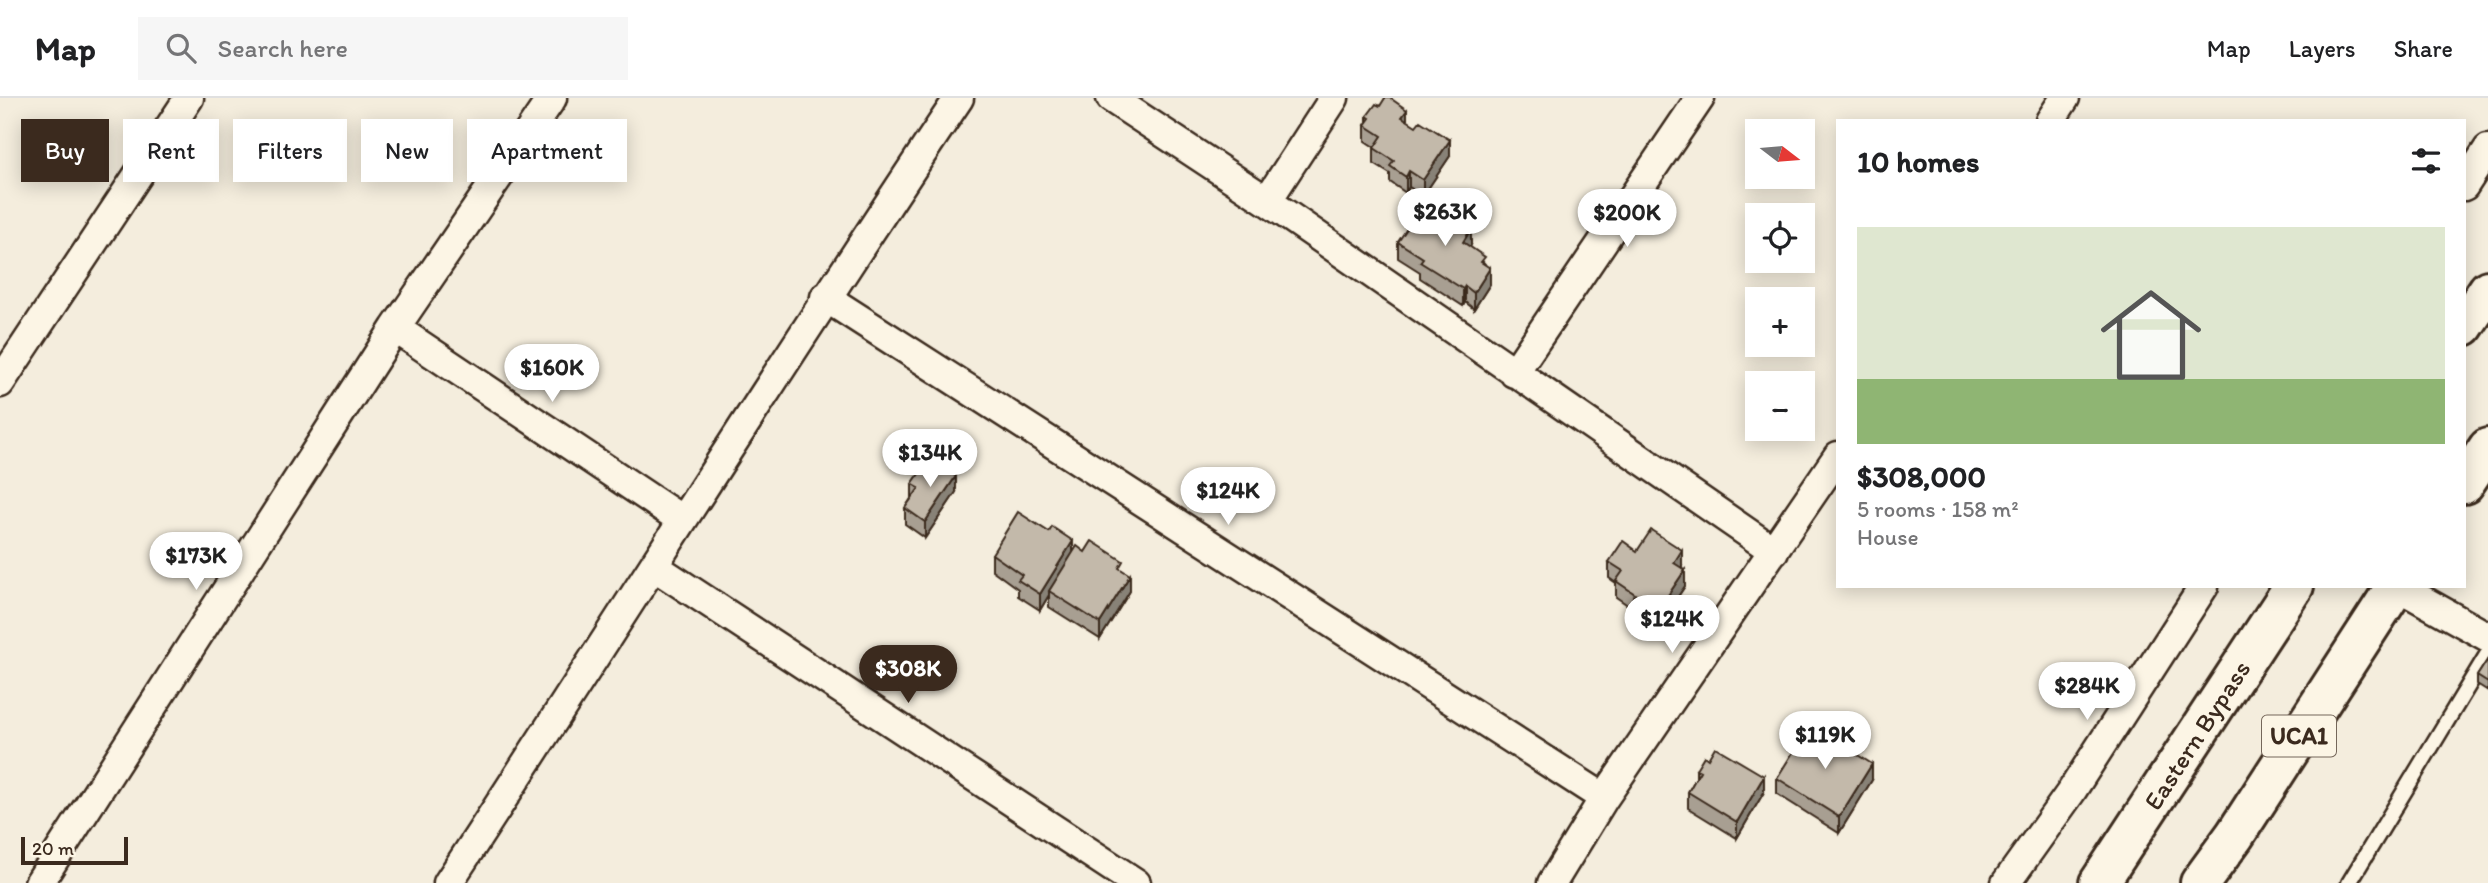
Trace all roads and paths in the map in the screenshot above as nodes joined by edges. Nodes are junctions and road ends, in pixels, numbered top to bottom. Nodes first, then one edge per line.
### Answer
1 (189, 98) edge
2 (552, 98) edge
3 (959, 98) edge
4 (1111, 98) edge
5 (1334, 98) edge
6 (1700, 98) edge
7 (2065, 98) edge
8 (2051, 119) edge
9 (2488, 149) edge
10 (2466, 183) edge
11 (1267, 201) junction
12 (2488, 290) edge
13 (825, 297) junction
14 (2466, 323) edge
15 (395, 328) junction
16 (1514, 373) junction
17 (0, 383) edge
18 (2488, 448) edge
19 (1836, 459) edge
20 (2466, 481) edge
21 (682, 520) junction
22 (1774, 551) junction
23 (655, 567) junction
24 (2203, 588) edge
25 (2293, 588) edge
26 (2396, 588) edge
27 (2401, 588) edge
28 (2488, 637) edge
29 (2488, 653) edge
30 (1604, 798) junction
31 (39, 883) edge
32 (448, 883) edge
33 (1136, 883) edge
34 (1552, 883) edge
35 (2006, 883) edge
36 (2099, 883) edge
37 (2200, 883) edge
38 (2349, 883) edge

1 - 17 street
2 - 15 street
3 - 13 street
4 - 11 street
5 - 11 street
6 - 16 street
7 - 8 street
9 - 10 street
11 - 16 street
12 - 14 main road
13 - 21 street
13 - 30 street
15 - 21 street
15 - 31 street
16 - 22 street
18 - 20 main road
19 - 22 street
21 - 23 street
22 - 30 street
23 - 32 street
23 - 33 street
24 - 35 street
25 - 36 main road, Eastern Bypass
26 - 37 main road, UCA1
27 - 28 street
29 - 38 lane
30 - 34 street

